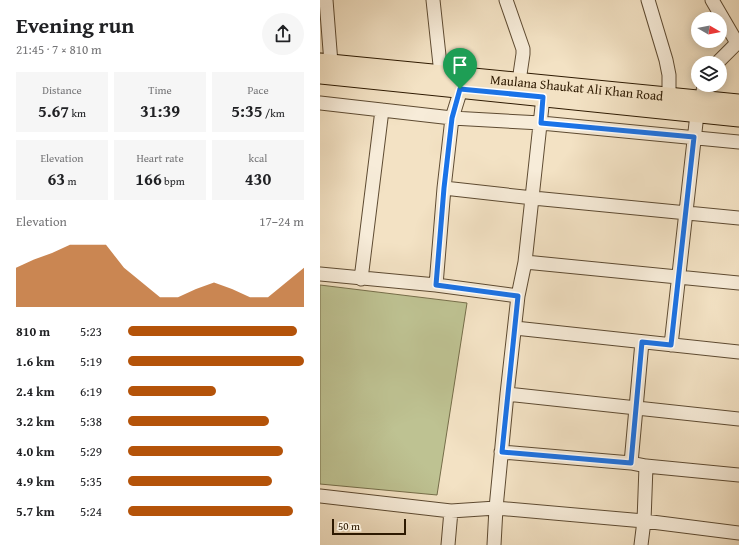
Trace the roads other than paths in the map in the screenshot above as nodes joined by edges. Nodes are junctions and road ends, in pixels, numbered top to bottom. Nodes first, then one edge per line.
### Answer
1 (326, 0) edge
2 (433, 0) edge
3 (506, 0) edge
4 (648, 0) edge
5 (712, 0) edge
6 (738, 42) edge
7 (723, 56) edge
8 (324, 67) edge
9 (441, 74) junction
10 (519, 81) junction
11 (460, 89) junction
12 (668, 95) junction
13 (543, 97) junction
14 (701, 99) edge
15 (320, 103) edge
16 (739, 103) edge
17 (382, 110) junction
18 (452, 118) junction
19 (739, 118) edge
20 (541, 123) junction
21 (694, 137) junction
22 (739, 142) edge
23 (444, 188) junction
24 (533, 198) junction
25 (686, 213) junction
26 (739, 218) edge
27 (525, 262) junction
28 (320, 274) edge
29 (678, 277) junction
30 (361, 279) junction
31 (739, 283) edge
32 (436, 285) junction
33 (518, 296) junction
34 (515, 328) junction
35 (642, 342) junction
36 (671, 345) junction
37 (739, 352) edge
38 (507, 394) junction
39 (635, 408) junction
40 (739, 419) edge
41 (502, 452) junction
42 (631, 463) junction
43 (646, 466) junction
44 (739, 475) edge
45 (320, 496) edge
46 (496, 508) junction
47 (451, 511) junction
48 (644, 521) junction
49 (739, 534) edge
50 (448, 545) edge
51 (494, 545) edge
52 (641, 545) edge
53 (738, 545) edge

1 - 8 street
2 - 9 street
3 - 10 street
4 - 12 street
5 - 6 street
6 - 7 street
8 - 9 main road, Maulana Shaukat Ali Khan Road
8 - 11 main road, Maulana Shaukat Ali Khan Road
9 - 10 main road, Maulana Shaukat Ali Khan Road
10 - 12 main road, Maulana Shaukat Ali Khan Road
11 - 13 main road, Maulana Shaukat Ali Khan Road
11 - 18 street
12 - 14 main road, Maulana Shaukat Ali Khan Road
13 - 14 main road, Maulana Shaukat Ali Khan Road
13 - 20 street
14 - 16 main road, Maulana Shaukat Ali Khan Road
14 - 19 main road, Maulana Shaukat Ali Khan Road
14 - 21 street
15 - 17 street
17 - 18 street
17 - 30 street
18 - 20 street
18 - 23 street
20 - 21 street
20 - 24 street
21 - 22 street
21 - 25 street
23 - 24 street
23 - 32 street
24 - 25 street
24 - 27 street
25 - 26 street
25 - 29 street
27 - 29 street
27 - 33 street
28 - 30 street
29 - 31 street
29 - 36 street
30 - 32 street
32 - 33 street
33 - 34 street
34 - 35 street
34 - 38 street
35 - 36 street
35 - 39 street
36 - 37 street
38 - 39 street
38 - 41 street
39 - 40 street
39 - 42 street
41 - 42 street
41 - 46 street
42 - 43 street
43 - 44 street
43 - 48 street
45 - 47 street
46 - 47 street
46 - 48 street
46 - 51 street
47 - 50 street
48 - 49 street
48 - 52 street
49 - 53 street

